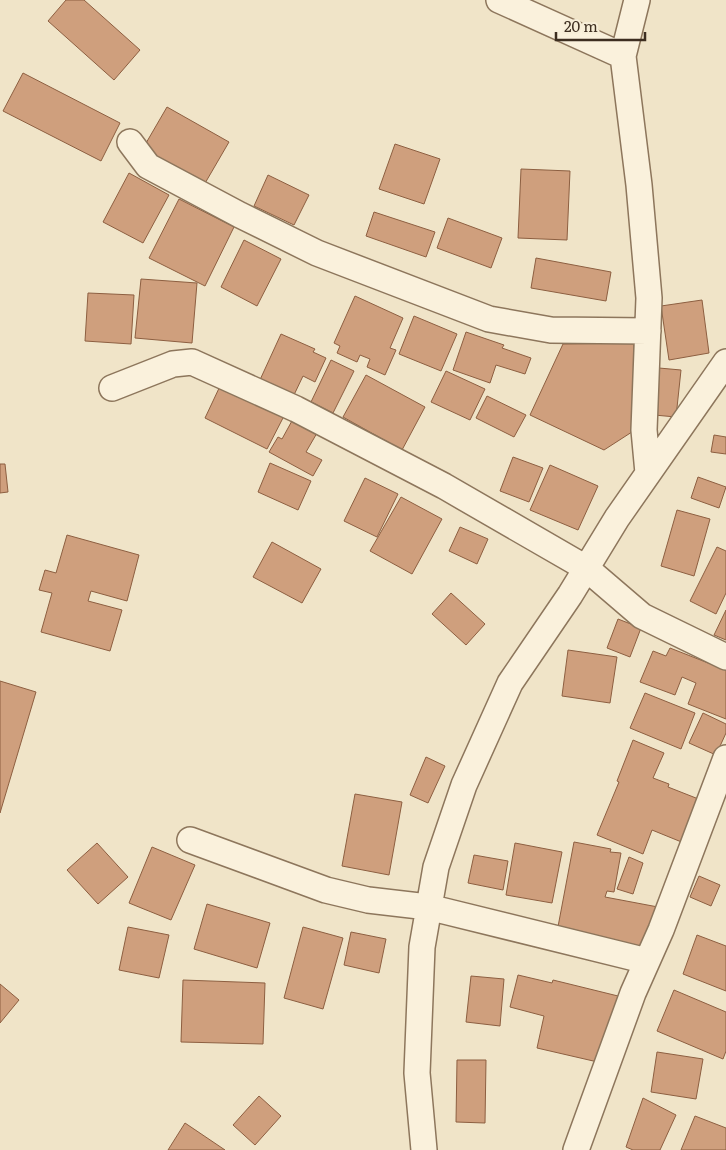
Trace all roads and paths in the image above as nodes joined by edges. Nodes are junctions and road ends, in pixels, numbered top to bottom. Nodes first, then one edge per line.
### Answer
1 (499, 0) edge
2 (637, 0) edge
3 (623, 56) junction
4 (130, 142) dead end
5 (648, 331) junction
6 (726, 362) edge
7 (112, 388) dead end
8 (648, 473) junction
9 (586, 568) junction
10 (726, 657) edge
11 (726, 758) edge
12 (190, 840) dead end
13 (428, 907) junction
14 (647, 961) junction
15 (424, 1150) edge
16 (576, 1150) edge

1 - 3 street
2 - 3 street
3 - 5 street
4 - 5 street
5 - 8 street
6 - 8 street
7 - 9 street
8 - 9 street
9 - 10 street
9 - 13 street
11 - 14 street
12 - 13 street
13 - 14 street
13 - 15 street
14 - 16 street

